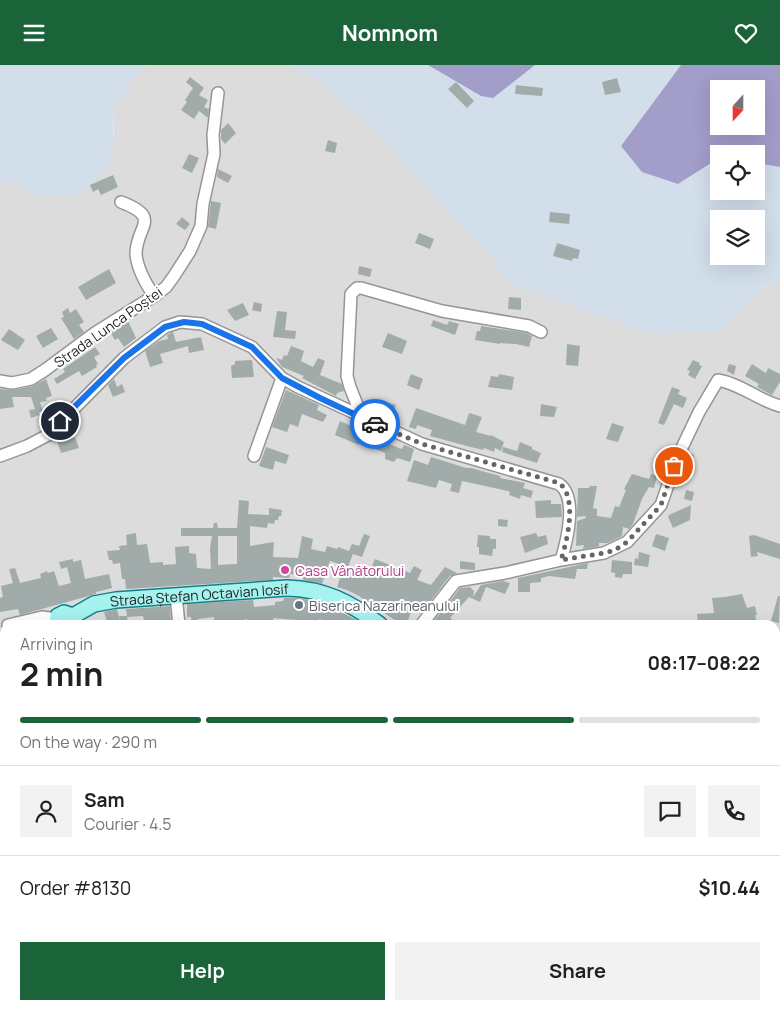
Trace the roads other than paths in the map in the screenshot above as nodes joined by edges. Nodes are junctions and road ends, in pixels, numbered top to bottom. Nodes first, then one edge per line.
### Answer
1 (218, 93) dead end
2 (121, 202) dead end
3 (154, 296) junction
4 (541, 332) dead end
5 (282, 378) junction
6 (0, 381) edge
7 (780, 406) edge
8 (362, 417) junction
9 (0, 456) edge
10 (254, 456) dead end
11 (561, 560) junction
12 (176, 595) junction
13 (28, 620) edge
14 (51, 620) edge
15 (59, 620) edge
16 (73, 620) edge
17 (75, 620) edge
18 (178, 620) edge
19 (373, 620) edge
20 (425, 620) edge

1 - 3 street, Strada Lunca Poștei
2 - 3 street
3 - 6 street, Strada Lunca Poștei
4 - 8 street
5 - 8 street
5 - 9 street
5 - 10 street
7 - 11 street
8 - 11 street
11 - 20 street
12 - 17 main road, Strada Ștefan Octavian Iosif
12 - 18 street
12 - 19 main road, Strada Ștefan Octavian Iosif
13 - 14 street, Strada Ștefan Octavian Iosif
15 - 16 main road, Strada Ștefan Octavian Iosif

